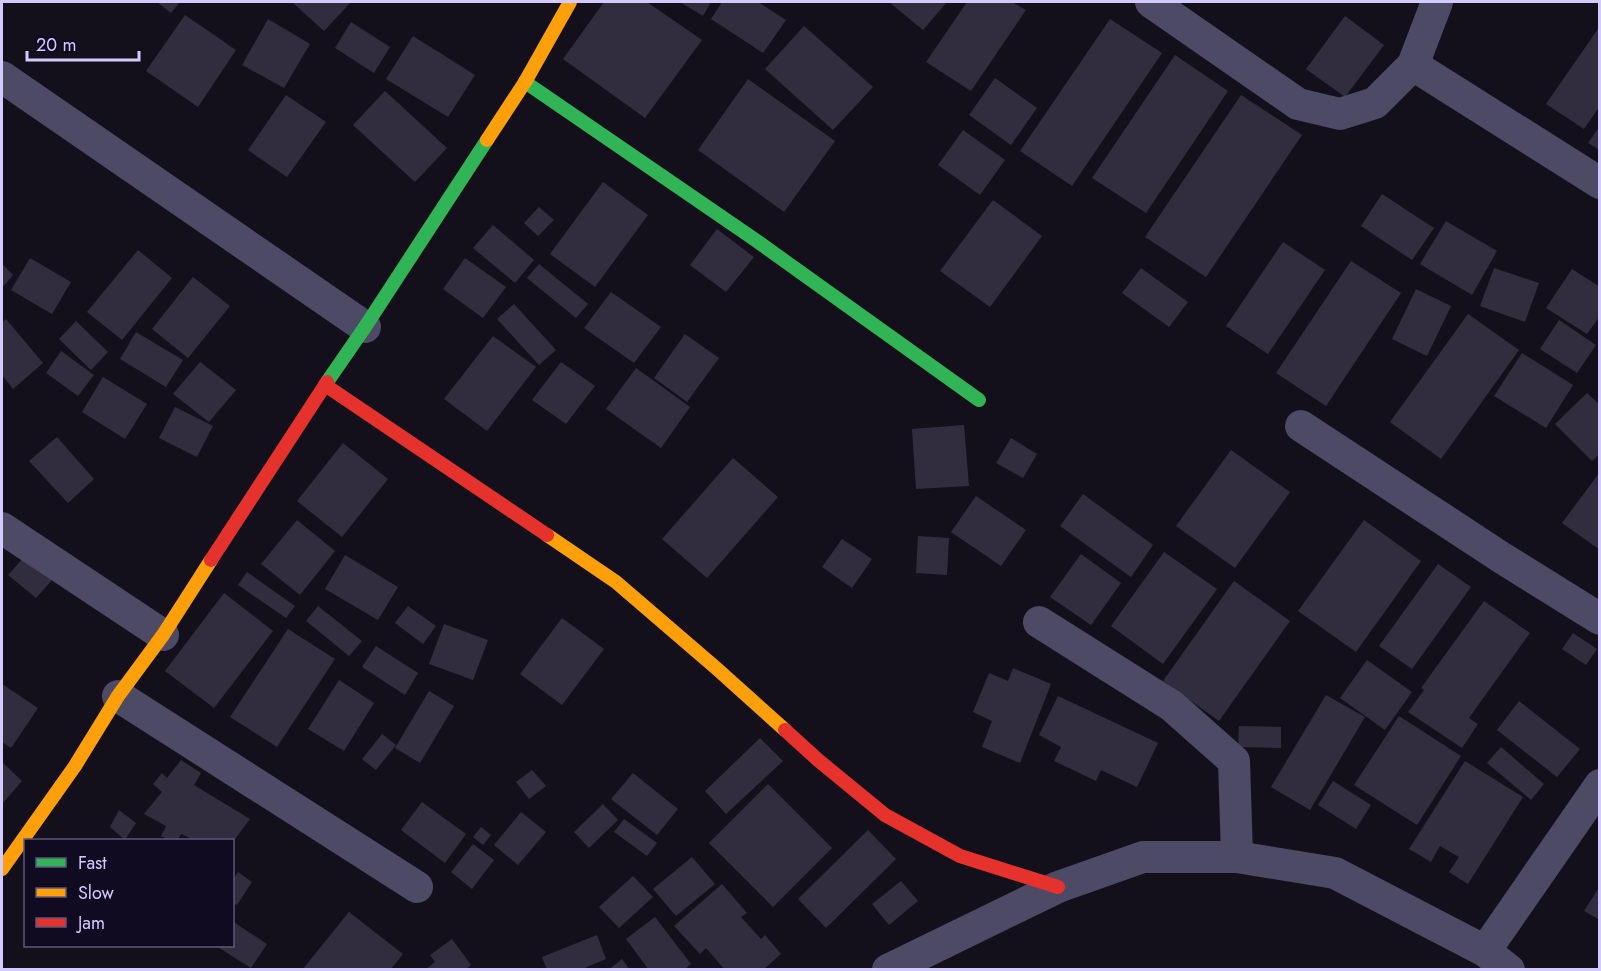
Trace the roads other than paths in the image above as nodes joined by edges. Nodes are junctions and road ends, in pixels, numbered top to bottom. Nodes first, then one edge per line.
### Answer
1 (570, 2) edge
2 (1151, 2) edge
3 (1437, 2) edge
4 (1413, 65) junction
5 (2, 77) edge
6 (525, 82) junction
7 (1599, 183) edge
8 (365, 327) junction
9 (324, 384) junction
10 (979, 400) dead end
11 (1301, 426) dead end
12 (2, 528) edge
13 (1599, 619) edge
14 (1039, 622) dead end
15 (162, 635) junction
16 (118, 696) junction
17 (1599, 785) edge
18 (1238, 857) junction
19 (2, 869) edge
20 (417, 887) dead end
21 (1058, 887) junction
22 (1497, 960) edge
23 (888, 969) edge

1 - 6 street
2 - 4 street
3 - 4 street
4 - 7 street
5 - 8 street
6 - 8 street
6 - 10 street
8 - 9 street
9 - 15 street
9 - 21 street
11 - 13 street
12 - 15 street
14 - 18 street
15 - 16 street
16 - 19 street
16 - 20 street
17 - 22 street
18 - 21 street
18 - 22 street
21 - 23 street

